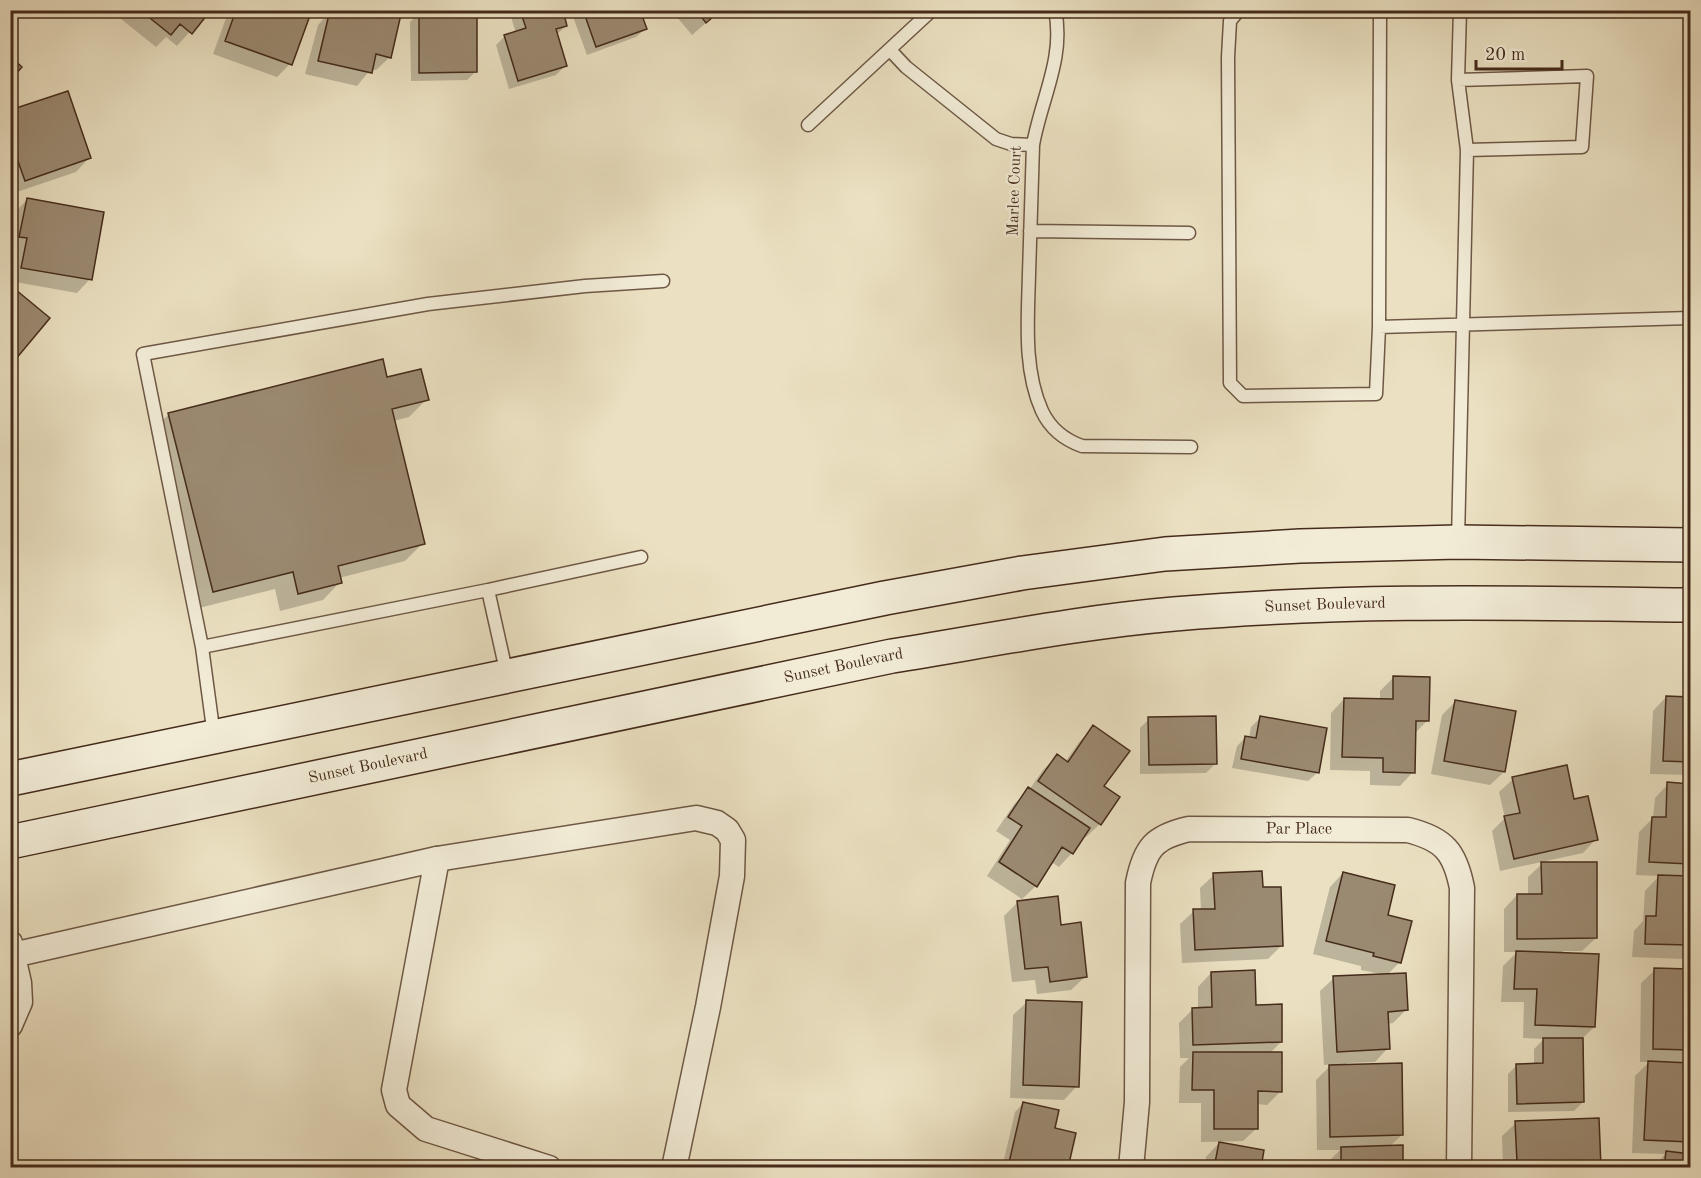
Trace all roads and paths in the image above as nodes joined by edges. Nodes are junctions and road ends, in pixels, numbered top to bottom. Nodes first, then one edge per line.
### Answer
1 (932, 10) edge
2 (1055, 10) edge
3 (1239, 10) edge
4 (1380, 10) edge
5 (1460, 10) edge
6 (890, 50) junction
7 (1458, 80) junction
8 (808, 125) dead end
9 (1033, 145) junction
10 (1467, 150) junction
11 (1030, 231) junction
12 (1189, 233) dead end
13 (663, 281) dead end
14 (1690, 318) edge
15 (1462, 325) junction
16 (1379, 327) junction
17 (1191, 447) dead end
18 (1458, 542) junction
19 (1690, 545) edge
20 (641, 557) dead end
21 (488, 590) junction
22 (1690, 605) edge
23 (202, 647) junction
24 (507, 676) junction
25 (214, 737) junction
26 (10, 779) edge
27 (10, 842) edge
28 (437, 859) junction
29 (12, 949) edge
30 (10, 1025) edge
31 (549, 1167) edge
32 (674, 1167) edge
33 (1131, 1167) edge
34 (1459, 1167) edge

1 - 6 lane
2 - 9 lane, Marlee Court
3 - 16 lane
4 - 16 lane
5 - 7 lane
6 - 8 lane
6 - 9 lane
7 - 10 lane
7 - 10 lane
9 - 11 lane, Marlee Court
10 - 15 lane
11 - 12 lane
11 - 17 lane, Marlee Court
13 - 23 lane
14 - 15 lane
15 - 16 lane
15 - 18 lane
18 - 19 main road
18 - 24 main road
20 - 21 lane
21 - 23 lane
21 - 24 lane
22 - 27 main road, Sunset Boulevard
23 - 25 lane
24 - 25 main road
25 - 26 main road
28 - 29 street
28 - 31 street
28 - 32 street
29 - 30 street
33 - 34 street, Par Place

